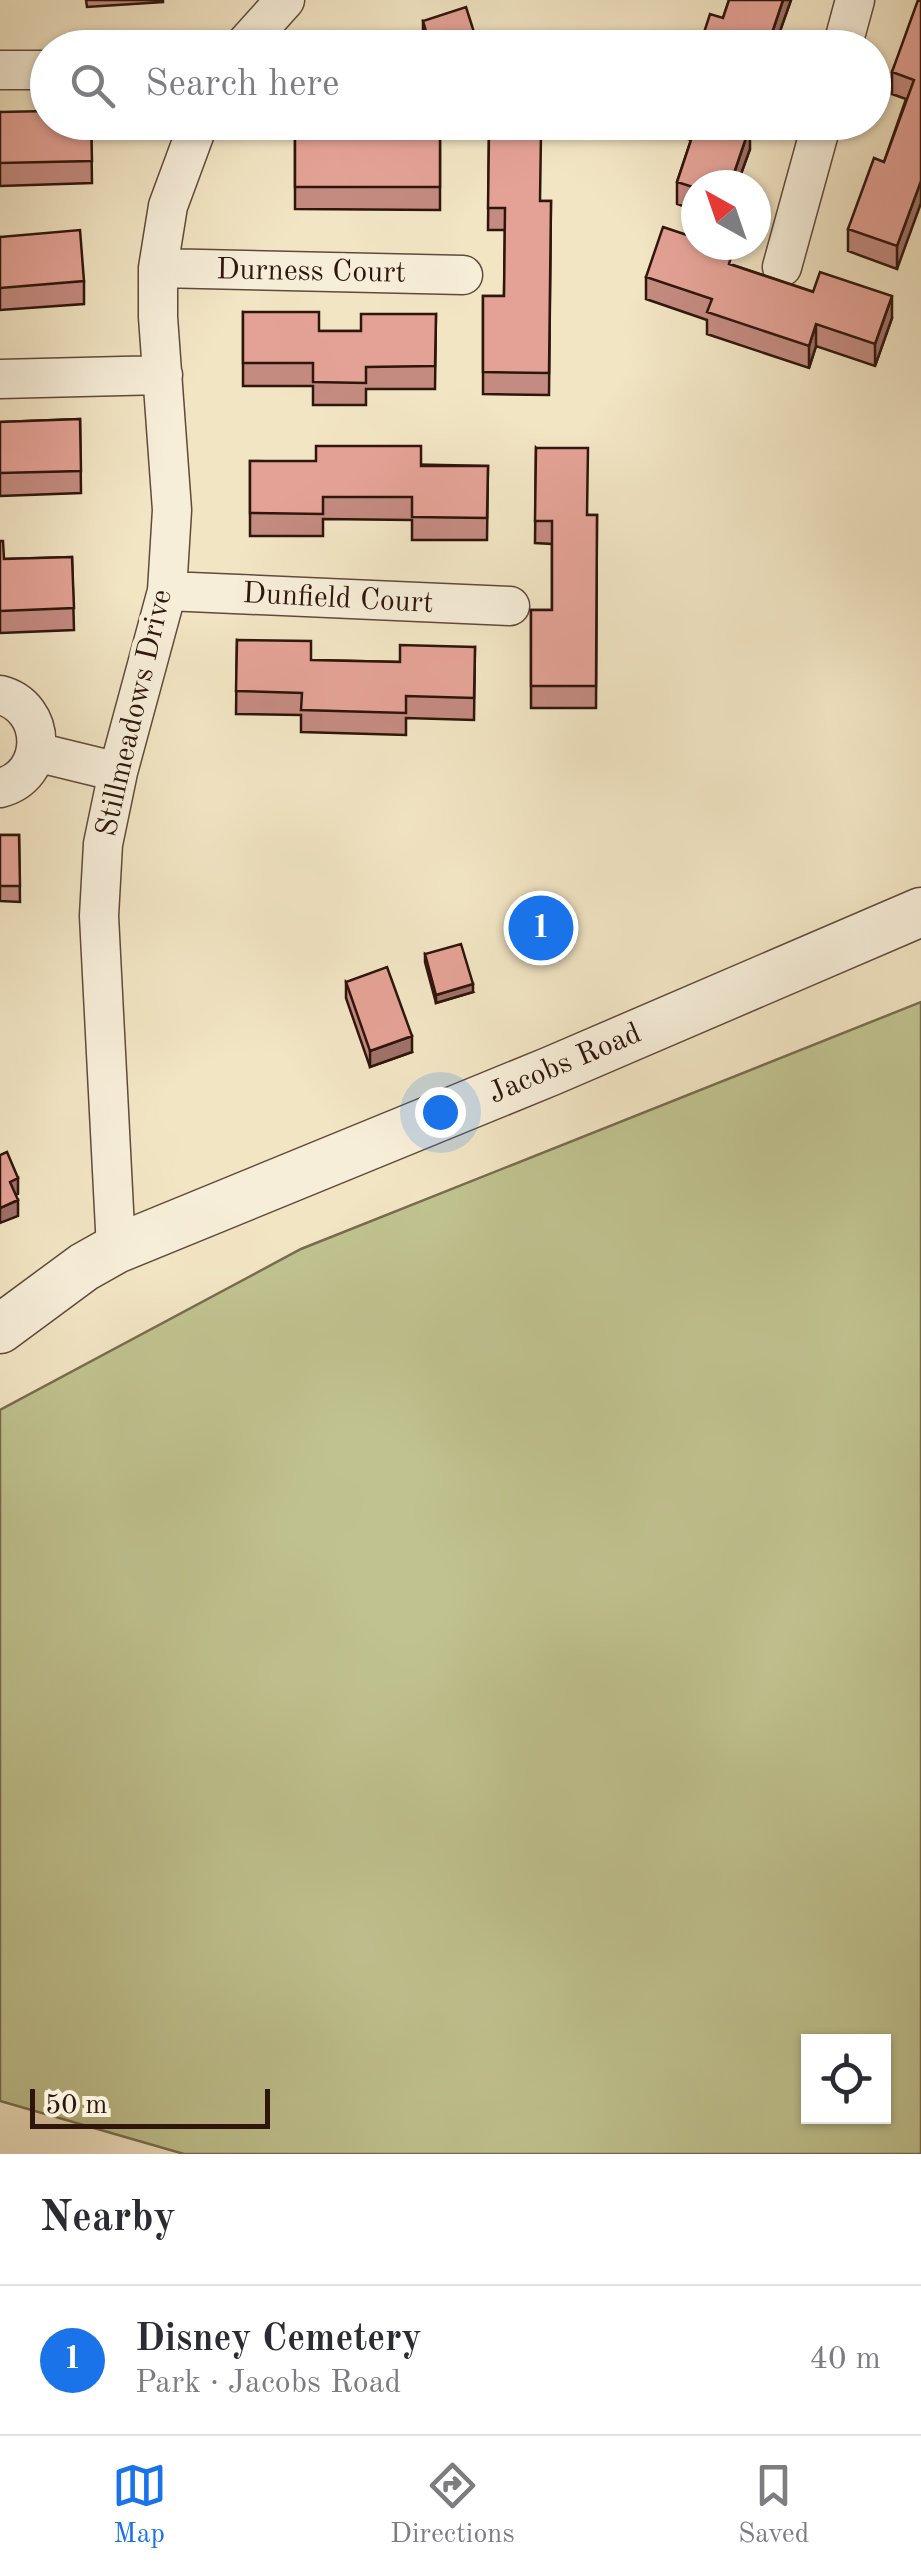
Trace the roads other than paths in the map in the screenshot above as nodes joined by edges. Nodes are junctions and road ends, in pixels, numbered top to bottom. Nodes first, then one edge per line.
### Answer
1 (284, 0) edge
2 (855, 0) edge
3 (258, 30) edge
4 (847, 30) edge
5 (0, 70) edge
6 (30, 70) edge
7 (192, 140) edge
8 (817, 140) edge
9 (782, 267) dead end
10 (158, 268) junction
11 (463, 275) dead end
12 (163, 375) junction
13 (0, 378) edge
14 (167, 590) junction
15 (510, 606) dead end
16 (0, 694) edge
17 (36, 752) junction
18 (118, 772) junction
19 (0, 788) edge
20 (921, 912) edge
21 (116, 1249) junction
22 (0, 1329) edge

1 - 3 street
2 - 4 street
5 - 6 street
7 - 10 street, Stillmeadows Drive
8 - 9 street
10 - 11 street, Durness Court
10 - 12 street, Stillmeadows Drive
12 - 13 street
12 - 14 street, Stillmeadows Drive
14 - 15 street, Dunfield Court
14 - 18 street, Stillmeadows Drive
16 - 17 street
17 - 18 street
17 - 19 street
18 - 21 street, Stillmeadows Drive
20 - 21 street, Jacobs Road
21 - 22 street, Jacobs Road

